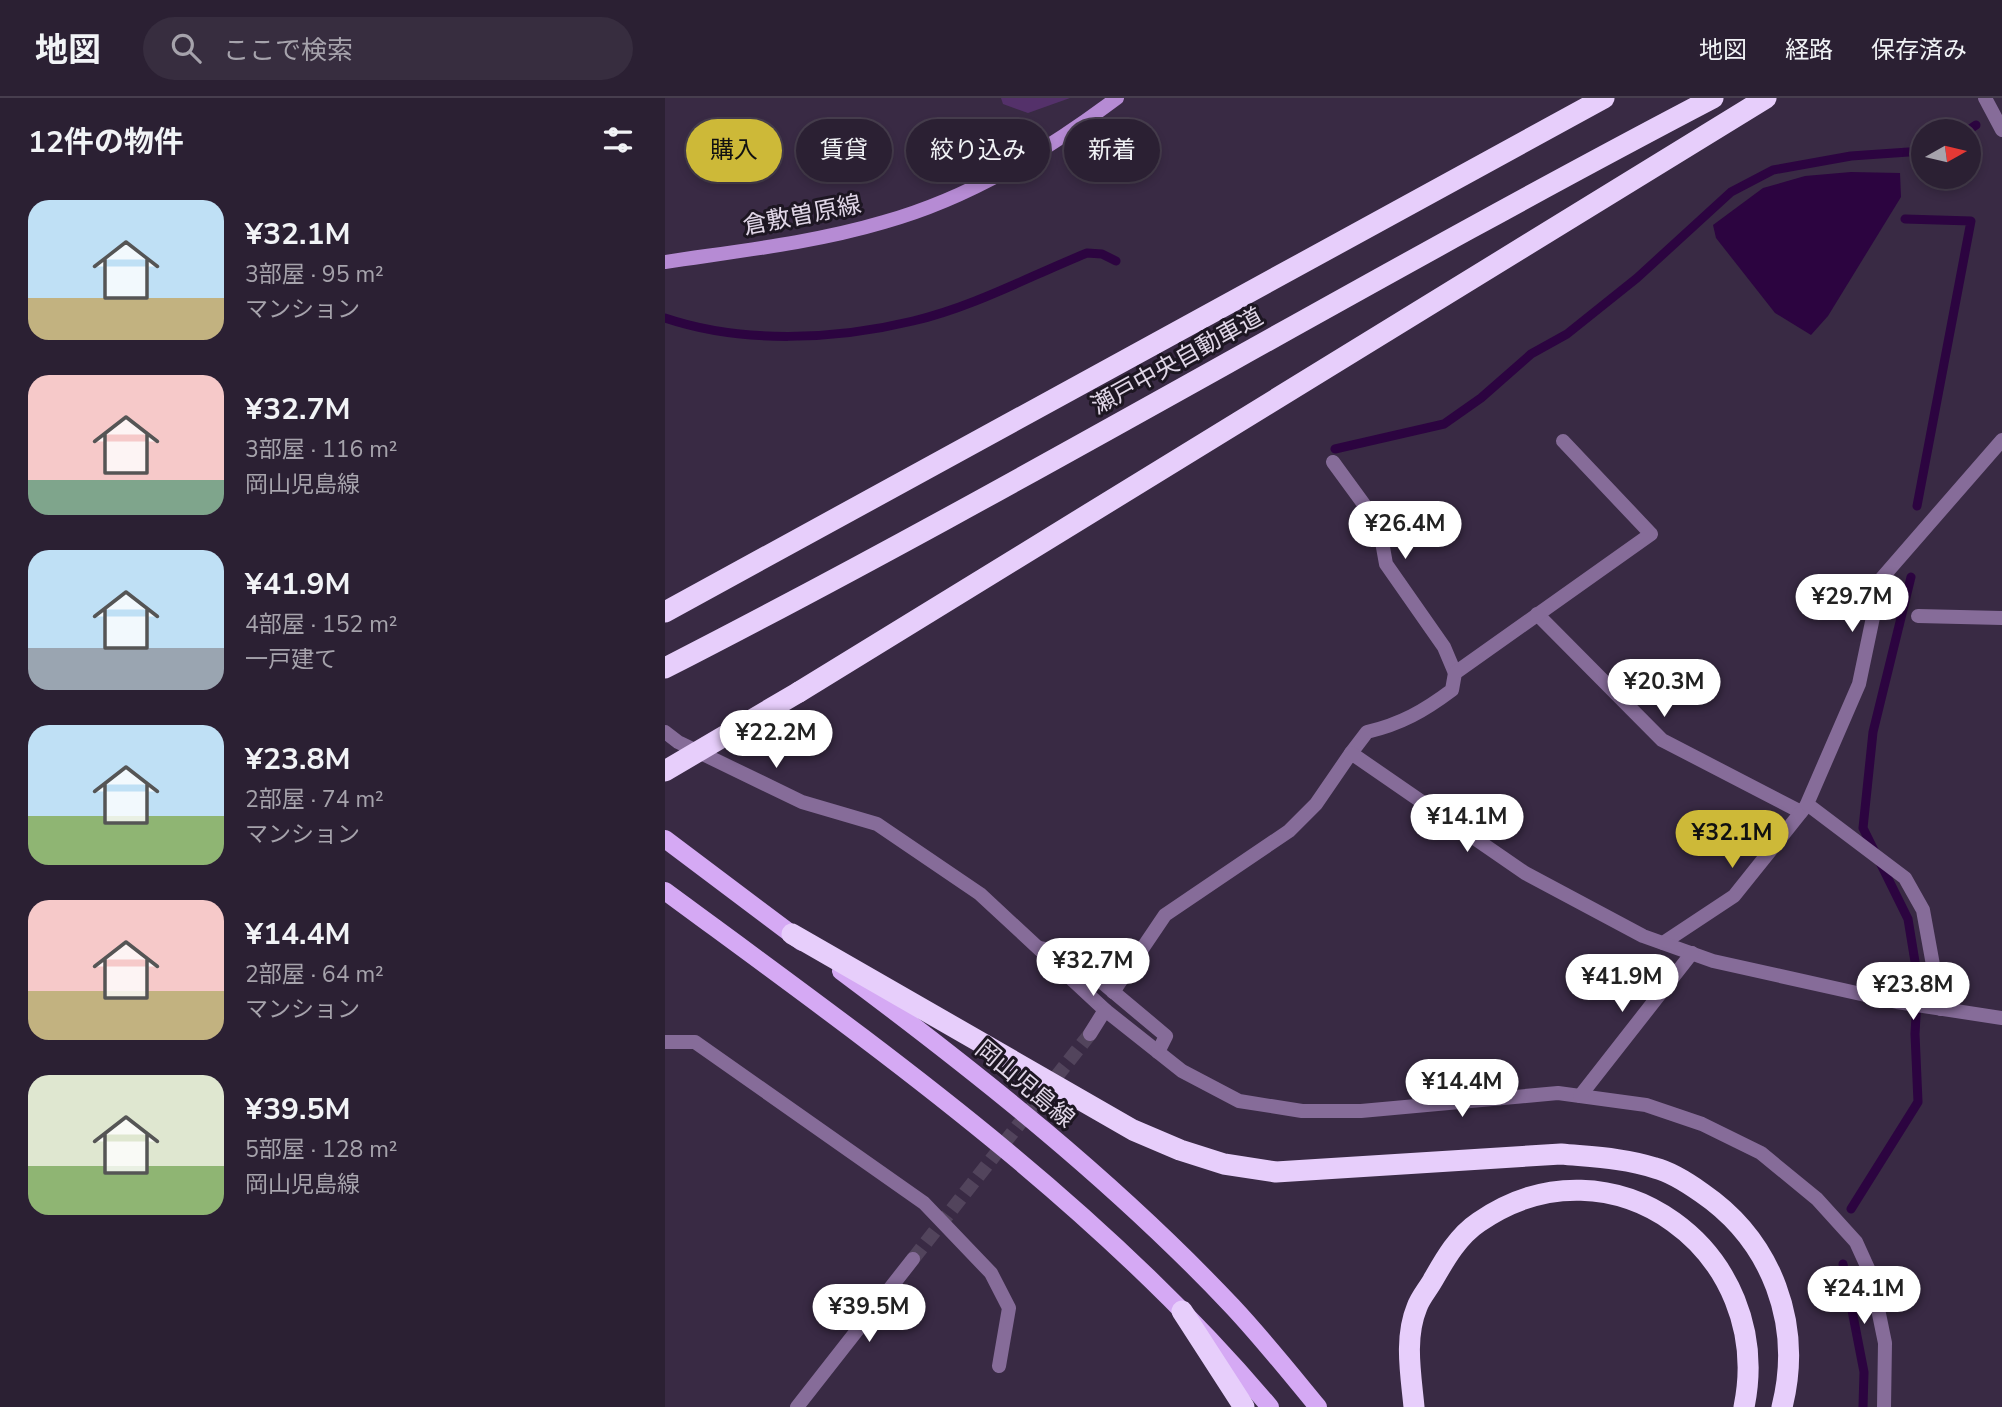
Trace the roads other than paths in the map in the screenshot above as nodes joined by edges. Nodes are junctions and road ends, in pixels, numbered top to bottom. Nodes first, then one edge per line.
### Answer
1 (1117, 98) edge
2 (1604, 98) edge
3 (1713, 98) edge
4 (1766, 98) edge
5 (1985, 98) edge
6 (2002, 130) edge
7 (667, 261) edge
8 (2002, 440) edge
9 (1563, 441) dead end
10 (1333, 462) dead end
11 (665, 612) edge
12 (1537, 614) junction
13 (1918, 616) dead end
14 (2002, 618) edge
15 (742, 629) junction
16 (665, 668) edge
17 (1455, 673) junction
18 (665, 677) edge
19 (665, 732) edge
20 (1351, 753) junction
21 (665, 771) edge
22 (1804, 808) junction
23 (665, 839) edge
24 (665, 891) edge
25 (792, 934) junction
26 (1663, 943) junction
27 (1037, 948) junction
28 (1692, 953) junction
29 (1113, 992) junction
30 (1938, 1009) junction
31 (1105, 1010) junction
32 (2002, 1018) edge
33 (1090, 1034) tunnel mouth
34 (665, 1042) edge
35 (1158, 1052) junction
36 (1580, 1096) junction
37 (913, 1259) tunnel mouth
38 (1182, 1311) junction
39 (999, 1366) dead end
40 (797, 1407) edge
41 (1244, 1407) edge
42 (1270, 1407) edge
43 (1318, 1407) edge
44 (1414, 1407) edge
45 (1744, 1407) edge
46 (1782, 1407) edge
47 (1884, 1407) edge

1 - 7 street, 倉敷曽原線
2 - 11 highway, 瀬戸中央自動車道
3 - 15 highway, 瀬戸中央自動車道
4 - 21 highway, bridge
5 - 6 street
8 - 22 street
9 - 12 street
10 - 17 street
12 - 17 street
12 - 22 street
13 - 14 street
15 - 16 highway, 瀬戸中央自動車道
15 - 18 street
17 - 20 street
19 - 27 street
20 - 26 street
20 - 29 street
22 - 26 street
22 - 30 street
23 - 25 main road, 岡山児島線
24 - 38 main road
25 - 43 main road, 岡山児島線
25 - 46 highway
26 - 28 street
27 - 29 street
27 - 31 street
28 - 30 street
28 - 36 street
29 - 35 street
30 - 32 street
31 - 33 street
31 - 35 street
34 - 39 street
35 - 36 street
36 - 47 street
37 - 40 street
38 - 41 highway
38 - 42 main road
44 - 45 highway

